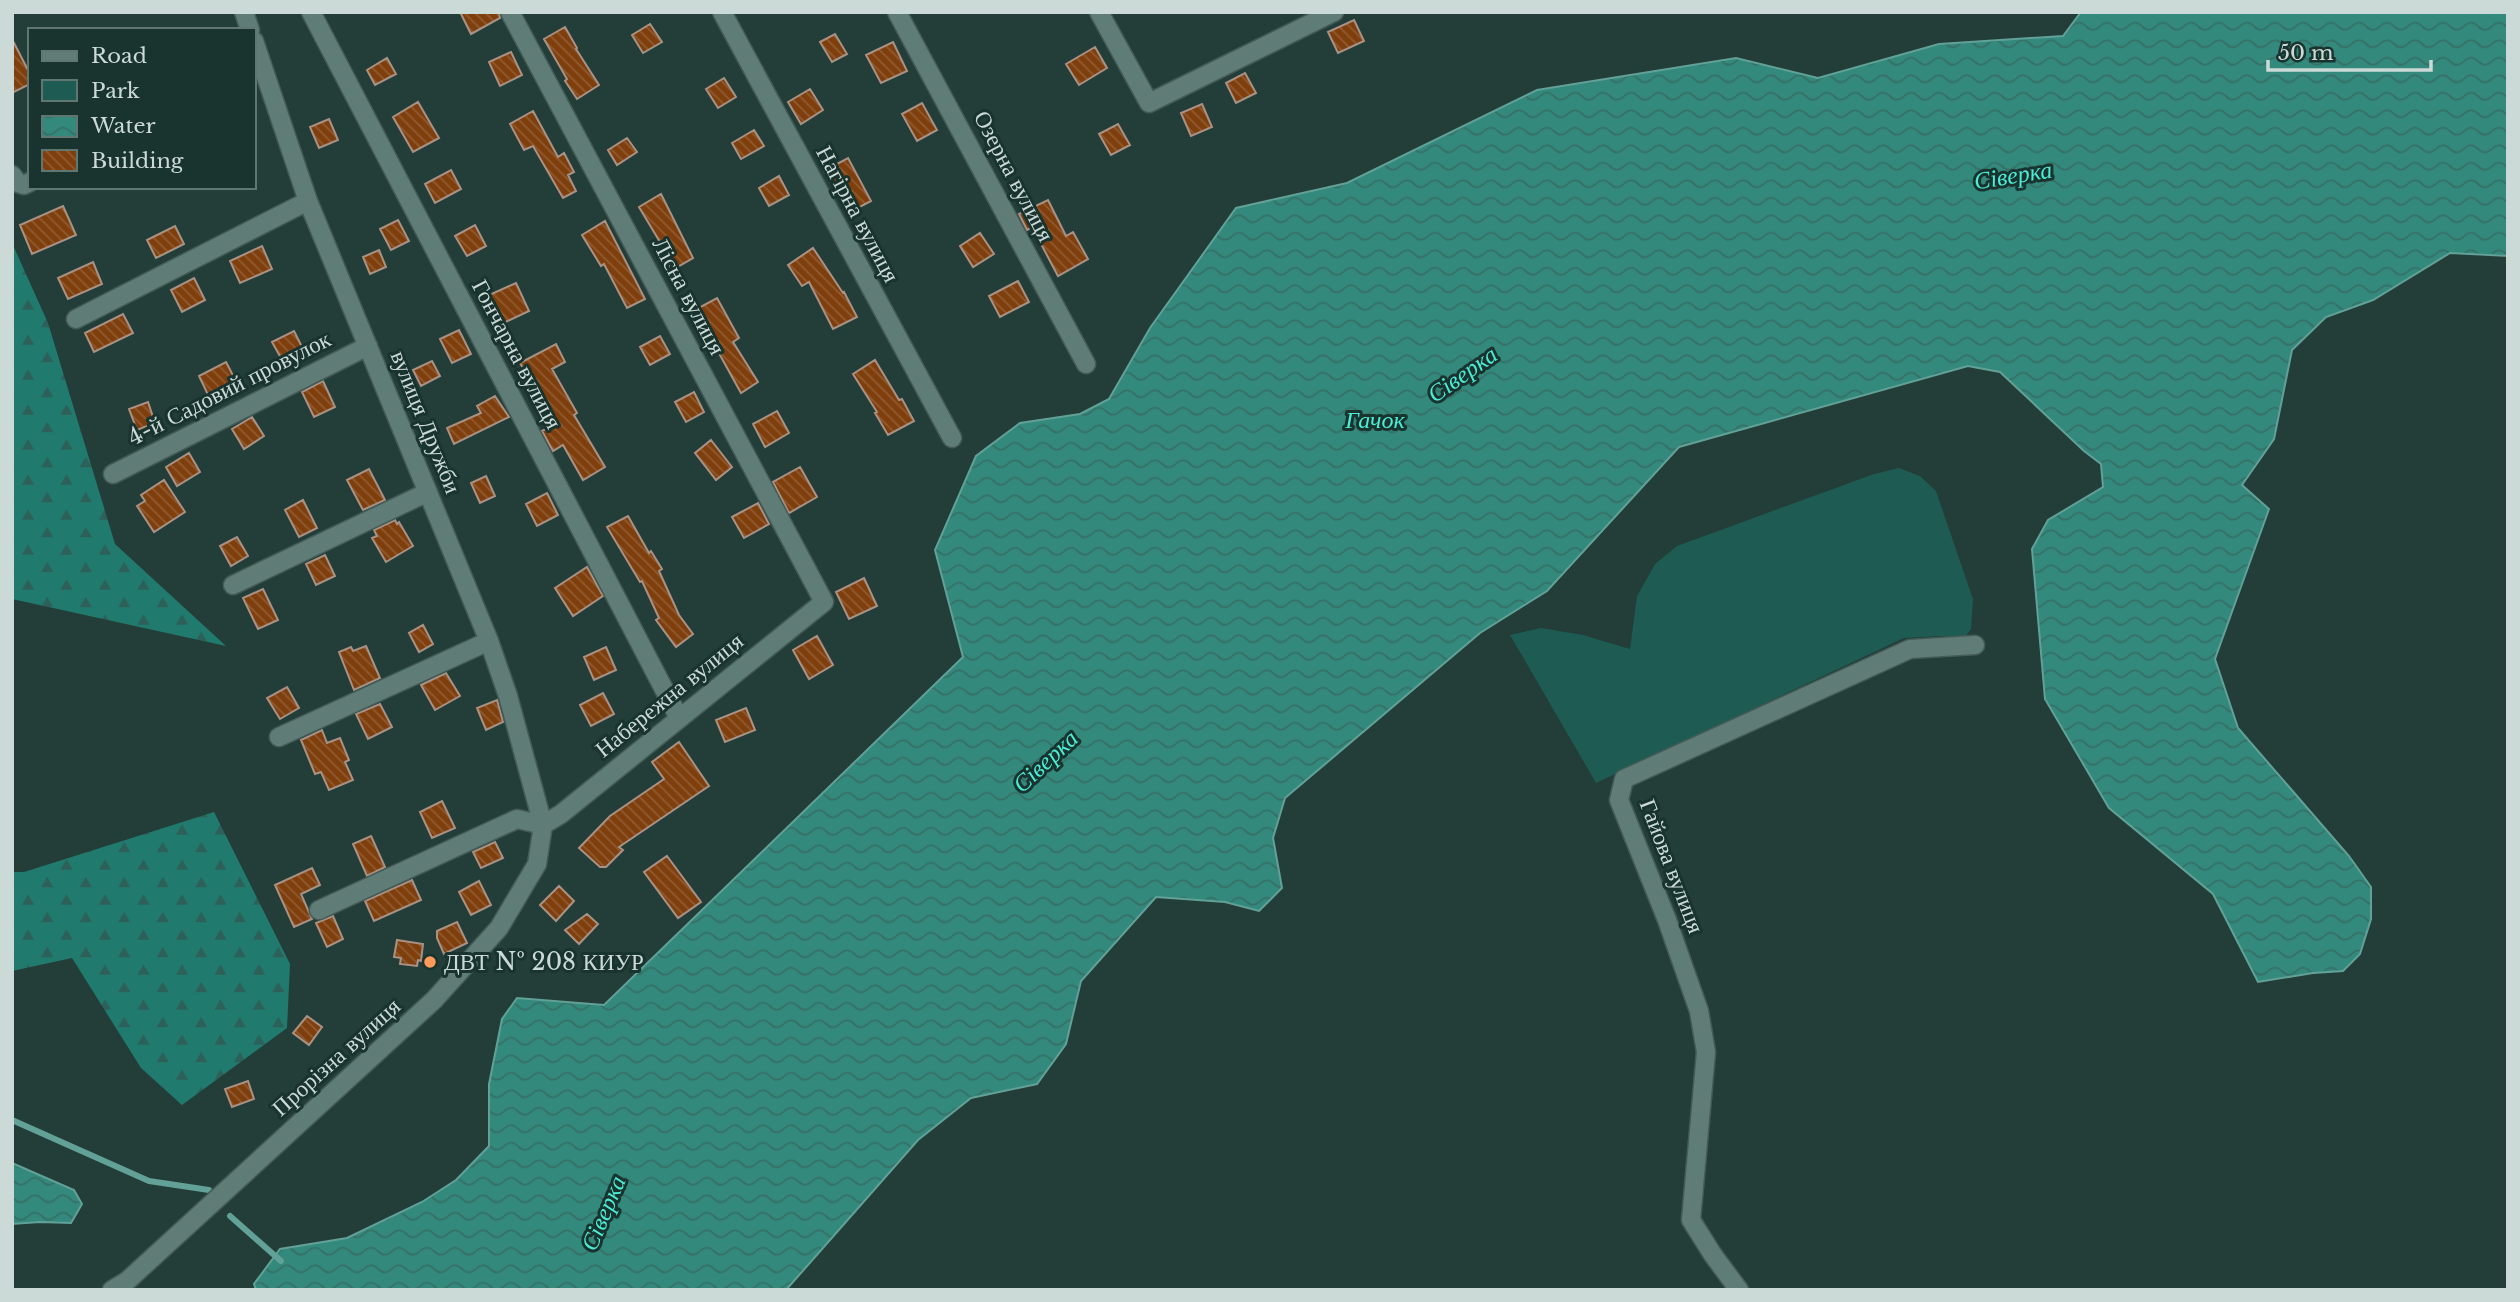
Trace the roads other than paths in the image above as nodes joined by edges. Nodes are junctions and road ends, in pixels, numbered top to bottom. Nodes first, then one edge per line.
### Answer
1 (311, 12) edge
2 (510, 12) edge
3 (722, 12) edge
4 (898, 12) edge
5 (1099, 12) edge
6 (1334, 12) edge
7 (256, 54) edge
8 (259, 73) edge
9 (12, 175) edge
10 (28, 183) edge
11 (308, 201) junction
12 (76, 319) dead end
13 (368, 346) junction
14 (1086, 364) dead end
15 (952, 438) dead end
16 (113, 474) dead end
17 (428, 492) junction
18 (233, 585) dead end
19 (824, 602) joint
20 (489, 641) junction
21 (1975, 645) dead end
22 (679, 718) junction
23 (279, 737) dead end
24 (543, 825) junction
25 (319, 910) dead end
26 (112, 1290) edge
27 (1740, 1290) edge

1 - 22 street, Гончарна вулиця
2 - 19 street, Лісна вулиця
3 - 15 street, Нагірна вулиця
4 - 14 street, Озерна вулиця
5 - 6 street
7 - 8 street, вулиця Дружби
8 - 11 street, вулиця Дружби
9 - 10 street
11 - 12 street
11 - 13 street, вулиця Дружби
13 - 16 street, 4-й Садовий провулок
13 - 17 street, вулиця Дружби
17 - 18 street
17 - 20 street, вулиця Дружби
19 - 22 street, Набережна вулиця
20 - 23 street
20 - 24 street, вулиця Дружби
21 - 27 street, Гайова вулиця
22 - 24 street, Набережна вулиця
24 - 25 street
24 - 26 street, Прорізна вулиця

